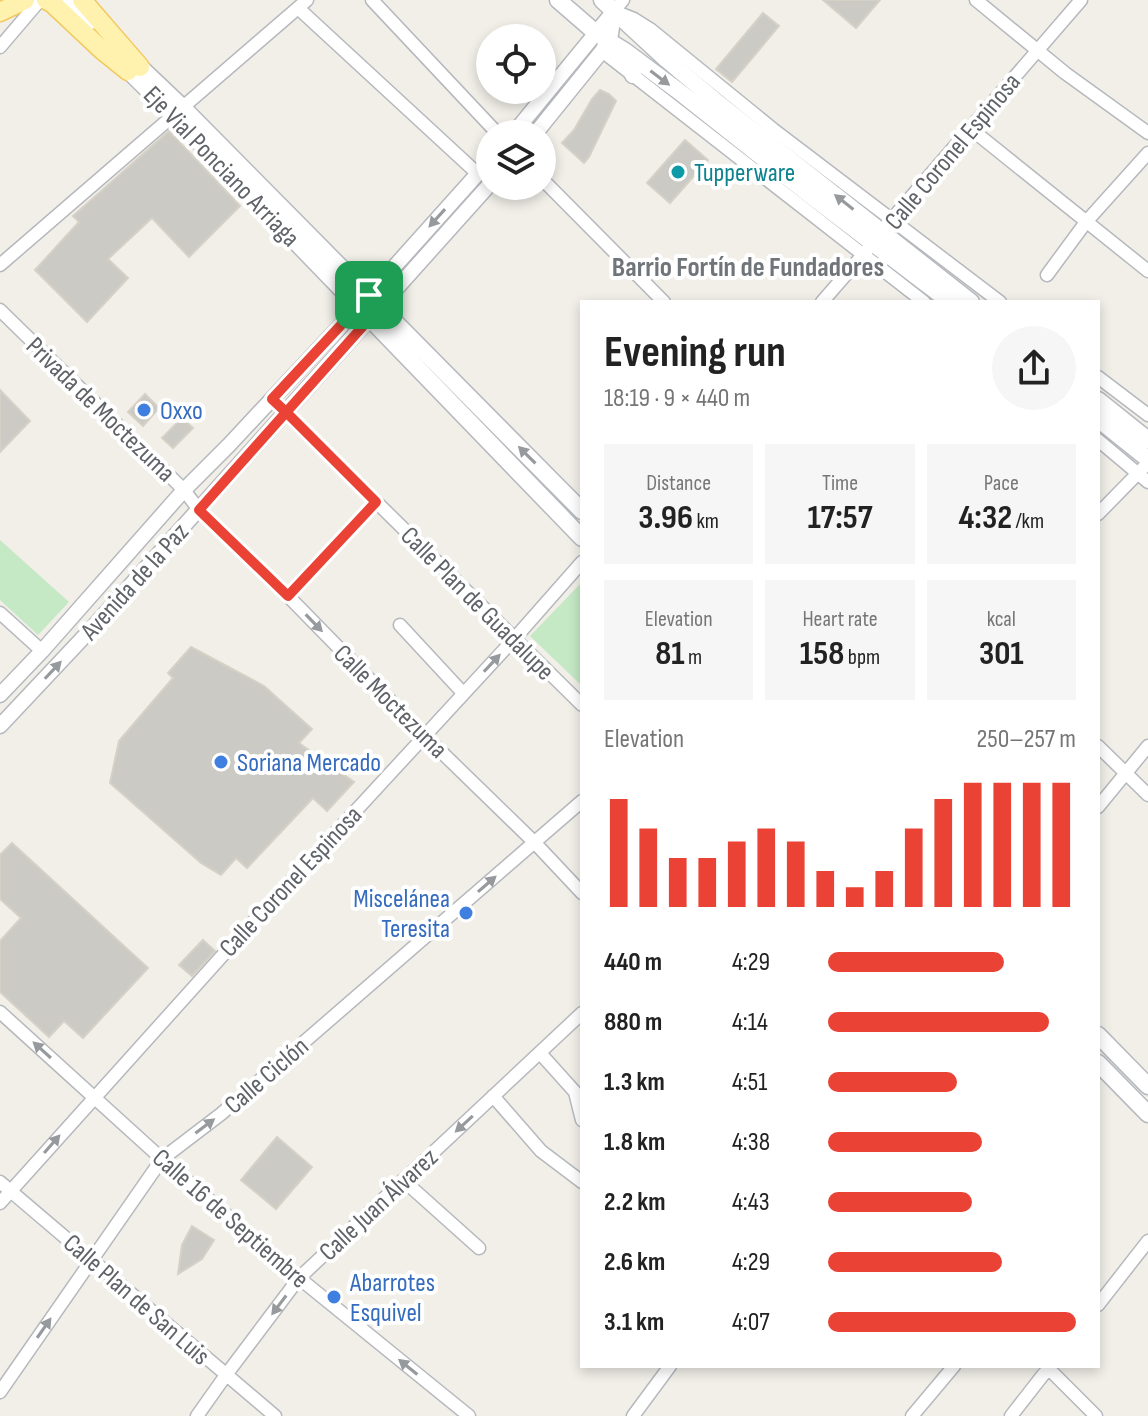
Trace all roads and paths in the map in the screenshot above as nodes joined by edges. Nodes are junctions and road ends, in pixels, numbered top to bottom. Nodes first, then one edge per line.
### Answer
1 (25, 0) edge
2 (43, 0) edge
3 (66, 0) edge
4 (82, 0) edge
5 (372, 0) edge
6 (558, 0) edge
7 (976, 0) edge
8 (1081, 0) edge
9 (302, 4) edge
10 (613, 4) edge
11 (0, 12) edge
12 (604, 40) junction
13 (0, 47) edge
14 (1038, 50) junction
15 (625, 51) junction
16 (667, 60) junction
17 (134, 69) junction
18 (633, 75) junction
19 (179, 112) junction
20 (485, 120) edge
21 (527, 120) edge
22 (545, 120) edge
23 (971, 129) junction
24 (1148, 133) edge
25 (1148, 153) edge
26 (476, 172) edge
27 (476, 176) edge
28 (556, 193) edge
29 (476, 198) edge
30 (1086, 222) junction
31 (878, 238) junction
32 (0, 265) edge
33 (1148, 271) edge
34 (1047, 275) dead end
35 (662, 300) edge
36 (824, 300) edge
37 (923, 300) edge
38 (948, 300) edge
39 (968, 300) edge
40 (996, 300) edge
41 (369, 307) junction
42 (0, 310) edge
43 (1100, 379) edge
44 (272, 399) junction
45 (1100, 402) edge
46 (287, 413) junction
47 (1148, 415) edge
48 (1100, 421) edge
49 (1148, 440) edge
50 (1100, 442) edge
51 (229, 445) junction
52 (245, 459) junction
53 (1148, 461) edge
54 (1143, 478) edge
55 (184, 490) junction
56 (376, 502) junction
57 (580, 509) edge
58 (199, 510) junction
59 (1100, 512) edge
60 (580, 536) edge
61 (580, 564) edge
62 (288, 596) junction
63 (0, 613) edge
64 (400, 625) dead end
65 (515, 638) junction
66 (42, 651) junction
67 (463, 693) junction
68 (0, 695) edge
69 (580, 703) edge
70 (0, 726) edge
71 (425, 736) junction
72 (1148, 746) edge
73 (1100, 748) edge
74 (1126, 774) junction
75 (1148, 795) edge
76 (580, 803) edge
77 (1100, 805) edge
78 (535, 843) junction
79 (580, 891) edge
80 (0, 1012) edge
81 (580, 1015) edge
82 (1100, 1037) edge
83 (540, 1053) junction
84 (1100, 1065) edge
85 (1148, 1086) edge
86 (493, 1096) junction
87 (94, 1097) junction
88 (580, 1112) edge
89 (1148, 1114) edge
90 (162, 1159) junction
91 (403, 1180) junction
92 (580, 1180) edge
93 (0, 1182) edge
94 (10, 1191) junction
95 (0, 1203) edge
96 (1148, 1241) edge
97 (479, 1248) dead end
98 (92, 1259) junction
99 (299, 1278) junction
100 (1100, 1302) edge
101 (669, 1368) edge
102 (952, 1368) edge
103 (1047, 1368) edge
104 (1049, 1368) edge
105 (226, 1375) junction
106 (0, 1392) edge
107 (197, 1416) edge
108 (275, 1416) edge
109 (469, 1416) edge
110 (633, 1416) edge
111 (912, 1416) edge
112 (1011, 1416) edge
113 (1096, 1416) edge

1 - 11 main road
2 - 13 street
2 - 17 main road
3 - 17 main road, Eje Vial Ponciano Arriaga
4 - 17 main road
5 - 20 street
6 - 12 main road
7 - 14 street
8 - 14 street, Calle Coronel Espinosa
9 - 19 street
9 - 26 street
10 - 12 street
10 - 16 main road
10 - 31 street
12 - 15 main road
12 - 16 main road
12 - 18 street
12 - 21 street
12 - 22 street
14 - 23 street, Calle Coronel Espinosa
14 - 24 street
15 - 18 main road
15 -> 31 main road
31 -> 16 main road
17 - 19 main road, Eje Vial Ponciano Arriaga
18 - 31 street
19 - 32 street
19 - 41 main road, Eje Vial Ponciano Arriaga
23 - 30 street
23 - 31 street, Calle Coronel Espinosa
25 - 30 street
27 -> 41 street, Avenida de la Paz
28 - 35 street
29 - 41 street, Avenida de la Paz
30 - 33 street
30 - 34 street
31 - 36 street, Calle Coronel Espinosa
31 - 37 street
31 - 38 main road
31 - 39 main road
31 - 40 street
41 - 44 street, Avenida de la Paz
41 - 46 street, Avenida de la Paz
57 -> 41 main road, Eje Vial Ponciano Arriaga
41 - 60 main road, Eje Vial Ponciano Arriaga
42 - 55 street, Privada de Moctezuma
43 - 47 street
44 - 46 street, Calle Plan de Guadalupe
44 - 51 street, Avenida de la Paz
45 - 49 main road
46 - 52 street, Avenida de la Paz
46 - 56 street, Calle Plan de Guadalupe
48 - 53 main road
50 - 54 street
51 - 52 street
51 - 55 street, Avenida de la Paz
52 - 58 street, Avenida de la Paz
53 - 54 street
54 - 59 street
55 - 58 street, Privada de Moctezuma
55 - 66 street, Avenida de la Paz
56 - 62 street
56 - 65 street, Calle Plan de Guadalupe
58 - 62 street, Calle Moctezuma
70 -> 58 street, Avenida de la Paz
61 - 65 street, Calle Coronel Espinosa
62 -> 71 street, Calle Moctezuma
63 - 66 street
64 - 67 street
67 -> 65 street, Calle Coronel Espinosa
65 - 69 street, Calle Plan de Guadalupe
66 - 68 street, Avenida de la Paz
67 - 71 street, Calle Coronel Espinosa
71 - 78 street, Calle Moctezuma
71 - 87 street, Calle Coronel Espinosa
72 - 74 street
73 - 74 street
74 - 75 street
74 - 77 street
76 - 78 street, Calle Ciclón
78 - 79 street, Calle Moctezuma
90 -> 78 street, Calle Ciclón
87 -> 80 street, Calle 16 de Septiembre
81 - 83 street, Calle Juan Álvarez
82 - 85 main road
83 - 86 street, Calle Juan Álvarez
83 - 88 street
84 - 89 main road
86 -> 91 street, Calle Juan Álvarez
86 - 92 street
87 - 90 street, Calle 16 de Septiembre
94 -> 87 street, Calle Coronel Espinosa
90 - 98 street, Calle Ciclón
90 - 99 street, Calle 16 de Septiembre
91 - 97 street
91 - 99 street, Calle Juan Álvarez
93 - 94 street, Calle Plan de San Luis
94 - 95 street, Calle Coronel Espinosa
94 - 98 street, Calle Plan de San Luis
96 - 100 street
98 - 105 street, Calle Plan de San Luis
106 -> 98 street, Calle Ciclón
99 -> 105 street, Calle Juan Álvarez
109 -> 99 street, Calle 16 de Septiembre
101 - 110 street
102 - 111 street
103 - 112 street
104 - 113 street
105 - 107 street, Calle Juan Álvarez
105 - 108 street, Calle Plan de San Luis

